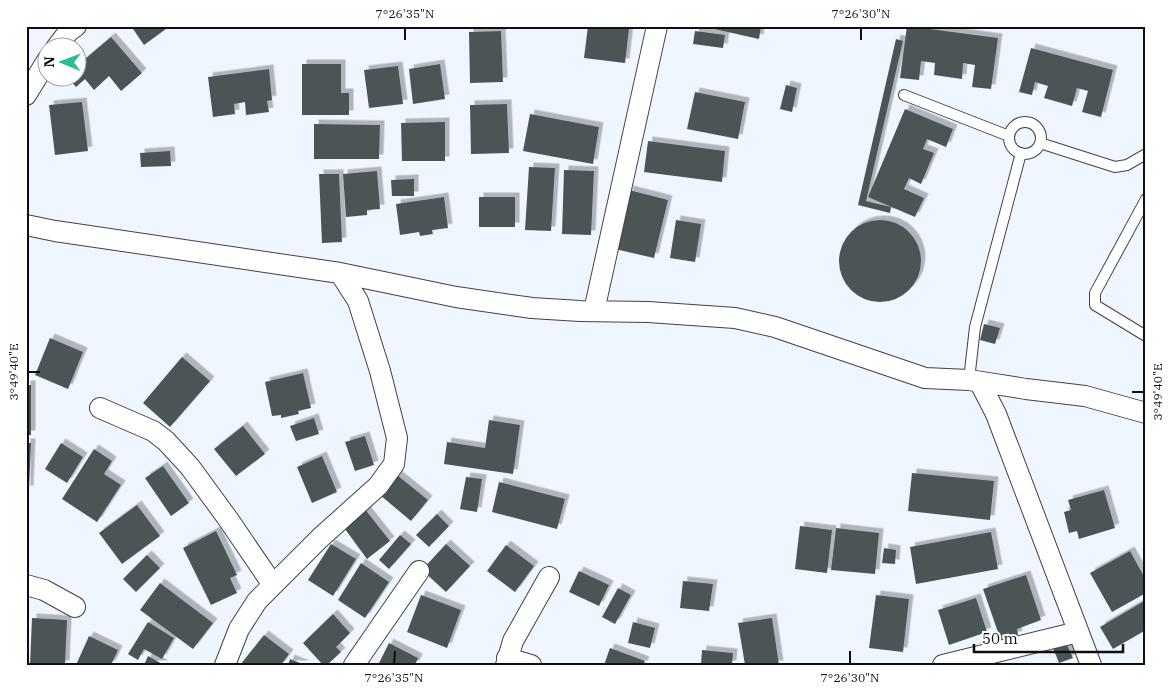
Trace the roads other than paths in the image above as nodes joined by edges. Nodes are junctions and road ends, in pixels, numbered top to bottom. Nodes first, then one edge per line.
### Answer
1 (76, 26) edge
2 (657, 26) edge
3 (64, 38) edge
4 (38, 75) edge
5 (26, 95) edge
6 (904, 95) dead end
7 (1009, 136) junction
8 (1040, 144) junction
9 (1021, 153) junction
10 (1146, 154) edge
11 (1146, 198) edge
12 (26, 225) edge
13 (340, 274) junction
14 (594, 311) junction
15 (1146, 336) edge
16 (974, 382) junction
17 (100, 408) dead end
18 (1146, 413) edge
19 (419, 571) dead end
20 (549, 577) dead end
21 (26, 585) edge
22 (273, 585) junction
23 (75, 607) dead end
24 (1078, 632) junction
25 (507, 662) edge
26 (225, 665) edge
27 (354, 665) edge
28 (531, 665) edge
29 (943, 665) edge
30 (1091, 665) edge

1 - 3 street
2 - 14 street
4 - 5 street
6 - 7 lane
7 - 8 lane
7 - 9 lane
8 - 9 lane
8 - 10 lane
9 - 16 lane
11 - 15 lane
12 - 13 street
13 - 14 street
13 - 22 street
14 - 16 street
16 - 18 street
16 - 24 street
17 - 22 street
19 - 27 street
20 - 25 street
21 - 23 street
22 - 26 street
24 - 29 street
24 - 30 street
25 - 28 street

